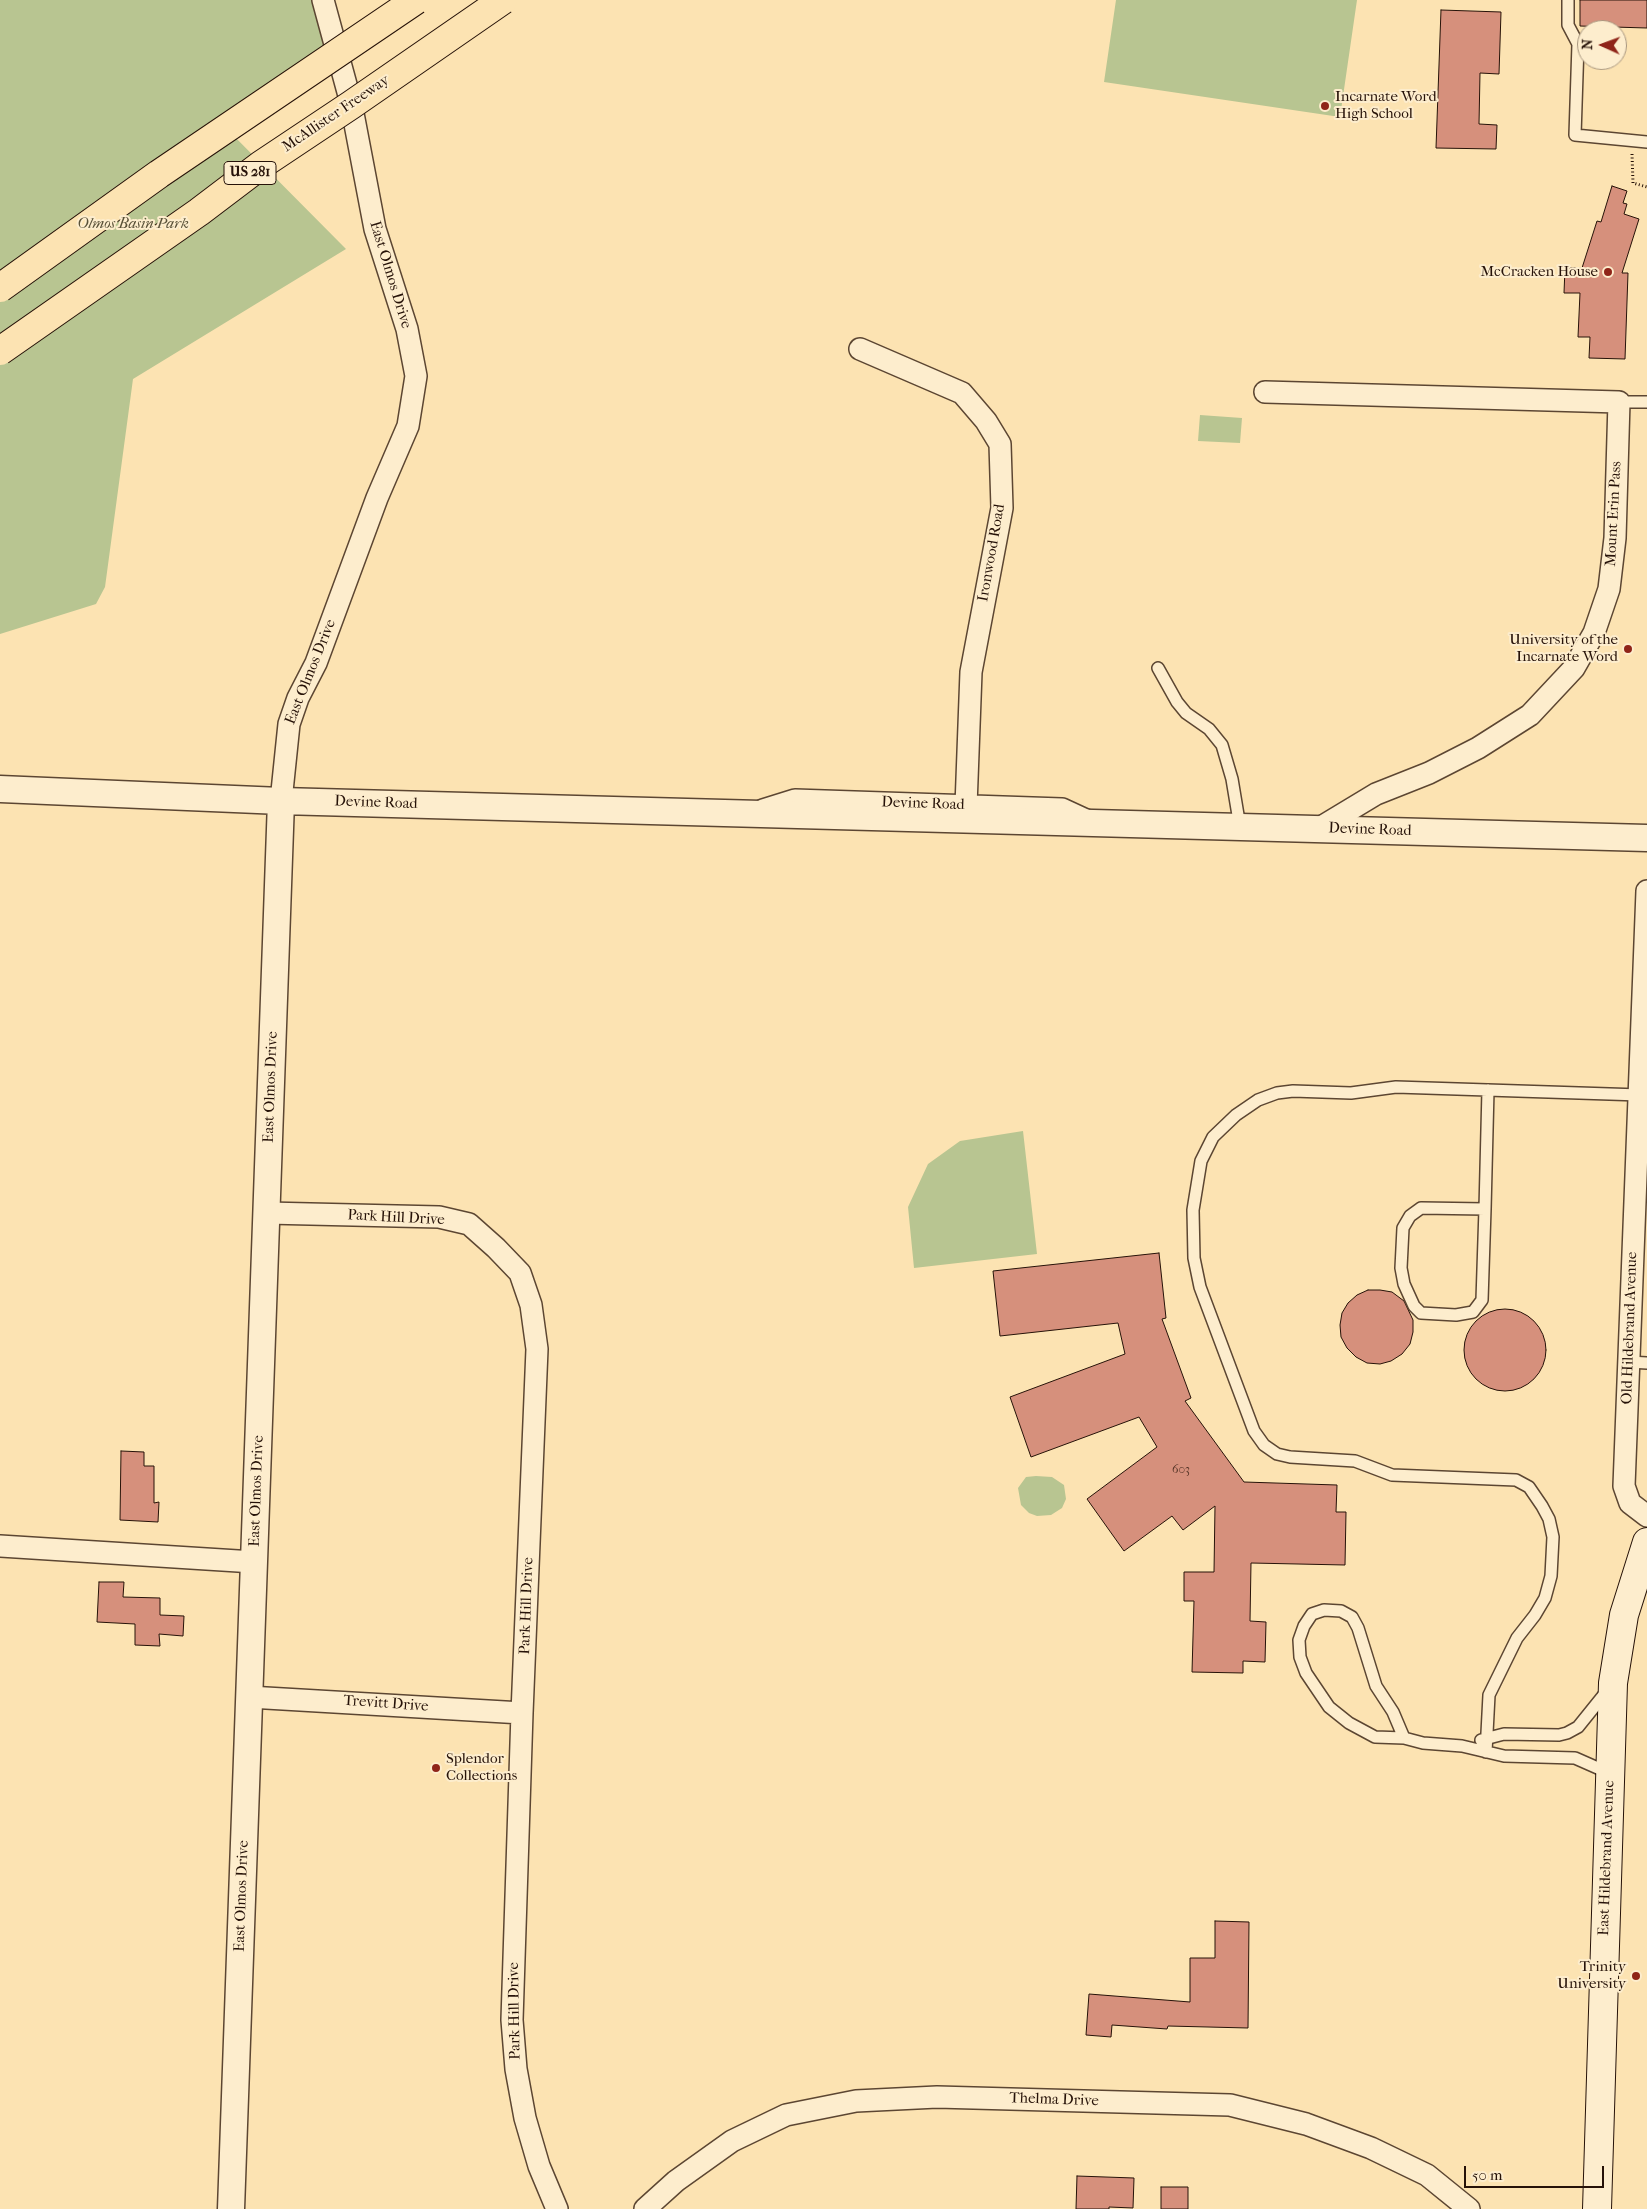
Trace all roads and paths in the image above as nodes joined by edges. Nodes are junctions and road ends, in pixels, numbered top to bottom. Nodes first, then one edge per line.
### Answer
1 (323, 0) edge
2 (416, 0) edge
3 (502, 0) edge
4 (1568, 0) edge
5 (1631, 141) junction
6 (1647, 142) edge
7 (1647, 187) edge
8 (0, 288) edge
9 (860, 349) dead end
10 (0, 351) edge
11 (1265, 392) dead end
12 (1619, 402) junction
13 (1647, 402) edge
14 (1158, 668) dead end
15 (0, 789) edge
16 (281, 801) junction
17 (966, 806) junction
18 (752, 814) junction
19 (1093, 823) junction
20 (1240, 827) junction
21 (1318, 829) junction
22 (1647, 838) edge
23 (1647, 891) edge
24 (1488, 1090) junction
25 (1640, 1095) junction
26 (1485, 1210) junction
27 (266, 1213) junction
28 (1638, 1362) edge
29 (1647, 1516) edge
30 (1647, 1542) edge
31 (0, 1546) edge
32 (254, 1562) junction
33 (1612, 1683) junction
34 (249, 1697) junction
35 (522, 1713) junction
36 (1544, 1735) junction
37 (1404, 1738) junction
38 (1486, 1739) junction
39 (1462, 1746) junction
40 (1486, 1752) junction
41 (1543, 1757) junction
42 (1609, 1774) junction
43 (231, 2209) edge
44 (557, 2209) edge
45 (645, 2209) edge
46 (1469, 2209) edge
47 (1596, 2209) edge

1 - 16 street, East Olmos Drive
2 - 8 highway, bridge
3 - 10 highway, McAllister Freeway / US 281, bridge
4 - 5 lane
5 - 6 lane
5 - 7 path
9 - 17 street, Ironwood Road
11 - 12 street
12 - 13 lane
12 - 21 street, Mount Erin Pass
14 - 20 lane
15 - 16 street, Devine Road
16 - 18 street, Devine Road
16 - 27 street, East Olmos Drive
17 - 18 street, Devine Road
17 - 19 street, Devine Road
18 - 19 street, Devine Road
19 - 20 street, Devine Road
20 - 21 street, Devine Road
21 - 22 street, Devine Road
23 - 25 street, Old Hildebrand Avenue
24 - 25 lane
24 - 26 lane
24 - 38 lane
25 - 28 street, Old Hildebrand Avenue
26 - 26 lane
27 - 32 street, East Olmos Drive
27 - 35 street, Park Hill Drive
28 - 29 street, Old Hildebrand Avenue
30 - 33 main road, East Hildebrand Avenue
31 - 32 street
32 - 34 street, East Olmos Drive
33 - 36 lane
33 - 42 main road, East Hildebrand Avenue
34 - 35 street, Trevitt Drive
34 - 43 street, East Olmos Drive
35 - 44 street, Park Hill Drive
36 - 38 lane
36 - 41 lane
37 - 37 lane
37 - 39 lane
38 - 39 lane
38 - 40 lane
39 - 40 lane
40 - 41 lane
41 - 42 lane
42 - 47 main road, East Hildebrand Avenue
45 - 46 street, Thelma Drive

